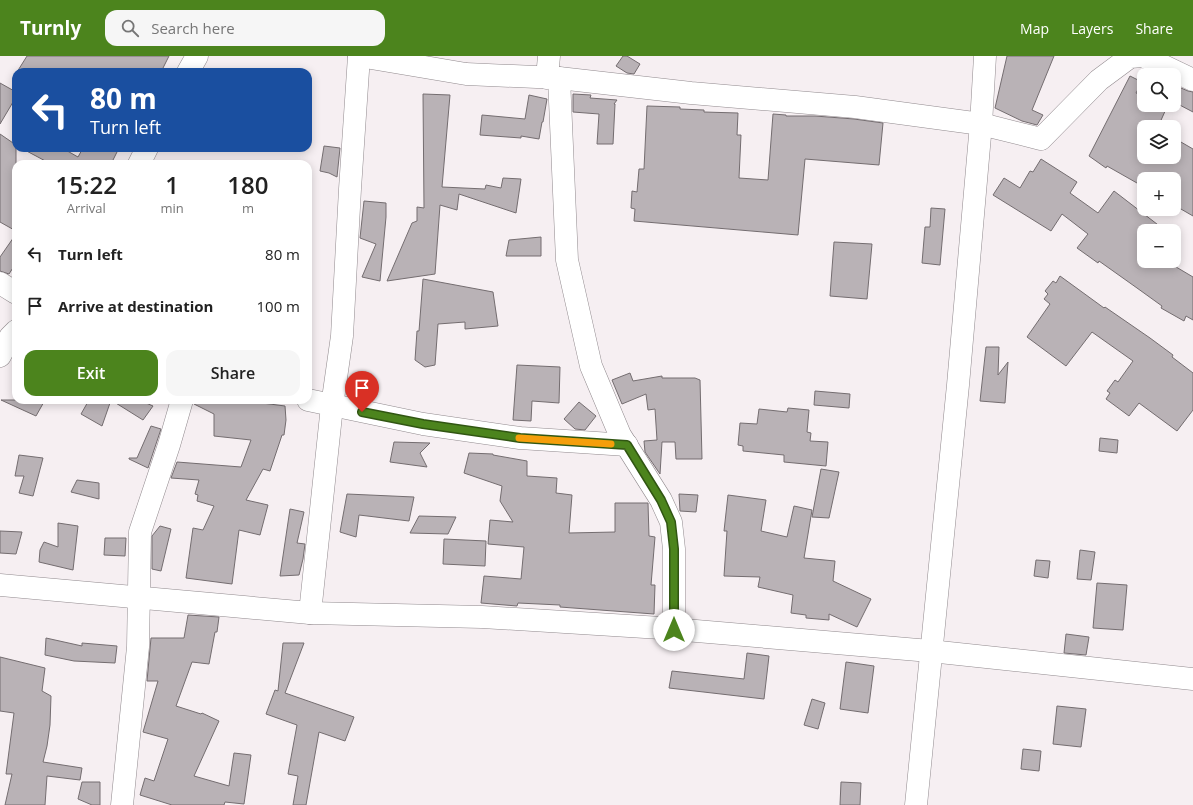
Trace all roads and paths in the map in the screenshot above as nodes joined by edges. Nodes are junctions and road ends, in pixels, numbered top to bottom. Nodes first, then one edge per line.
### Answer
1 (196, 56) edge
2 (359, 56) edge
3 (549, 56) edge
4 (985, 56) edge
5 (1143, 56) edge
6 (190, 68) edge
7 (553, 78) junction
8 (1193, 80) edge
9 (981, 124) junction
10 (0, 283) edge
11 (12, 290) edge
12 (12, 335) edge
13 (0, 356) edge
14 (312, 401) edge
15 (181, 404) edge
16 (332, 406) junction
17 (627, 445) junction
18 (0, 585) edge
19 (139, 598) junction
20 (310, 613) junction
21 (674, 630) junction
22 (930, 651) junction
23 (1193, 679) edge
24 (122, 805) edge
25 (916, 805) edge

1 - 6 street
2 - 7 street
2 - 16 street
3 - 7 street
4 - 9 street
5 - 8 street
5 - 9 street
7 - 9 street
7 - 17 street
9 - 22 street
10 - 11 street
12 - 13 street
14 - 16 street
15 - 19 street
16 - 17 street
16 - 20 street
17 - 21 street
18 - 19 street
19 - 20 street
19 - 24 street
20 - 21 street
21 - 22 street
22 - 23 street
22 - 25 street

